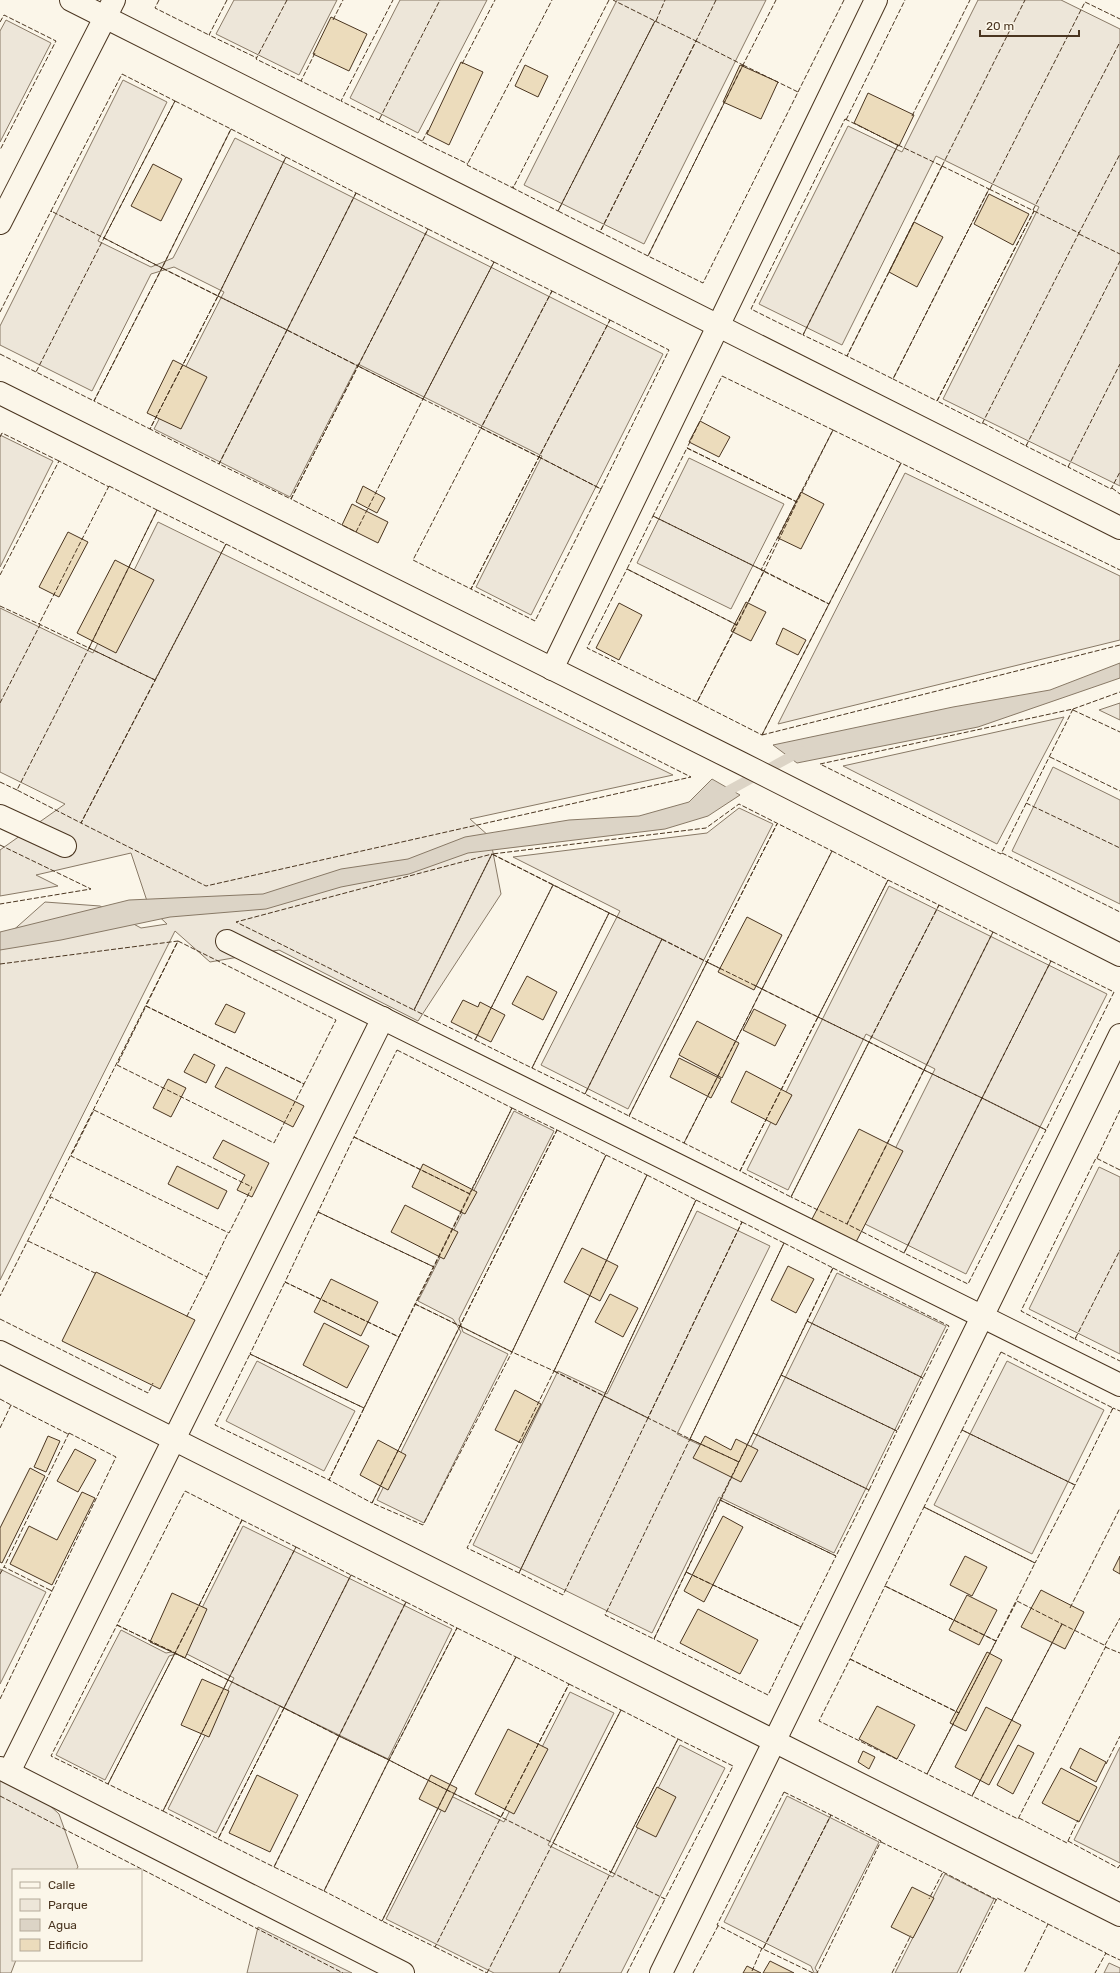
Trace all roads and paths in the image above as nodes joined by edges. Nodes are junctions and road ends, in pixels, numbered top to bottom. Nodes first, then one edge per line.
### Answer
1 (71, 0) edge
2 (876, 0) edge
3 (110, 9) edge
4 (0, 223) edge
5 (718, 326) junction
6 (0, 393) edge
7 (1120, 528) edge
8 (552, 669) junction
9 (0, 816) edge
10 (65, 846) dead end
11 (227, 941) dead end
12 (1120, 955) edge
13 (383, 1018) junction
14 (1120, 1035) edge
15 (982, 1317) junction
16 (0, 1352) edge
17 (1120, 1386) edge
18 (174, 1439) junction
19 (774, 1741) junction
20 (5, 1770) edge
21 (1120, 1915) edge
22 (404, 1973) edge
23 (661, 1973) edge

1 - 3 street
2 - 5 street
3 - 4 street
3 - 5 street
5 - 7 street
5 - 8 street
6 - 8 street
8 - 12 street
9 - 10 street
11 - 13 street
13 - 15 street
13 - 18 street
14 - 15 street
15 - 17 street
15 - 19 street
16 - 18 street
18 - 19 street
18 - 20 street
19 - 21 street
19 - 23 street
20 - 22 street

